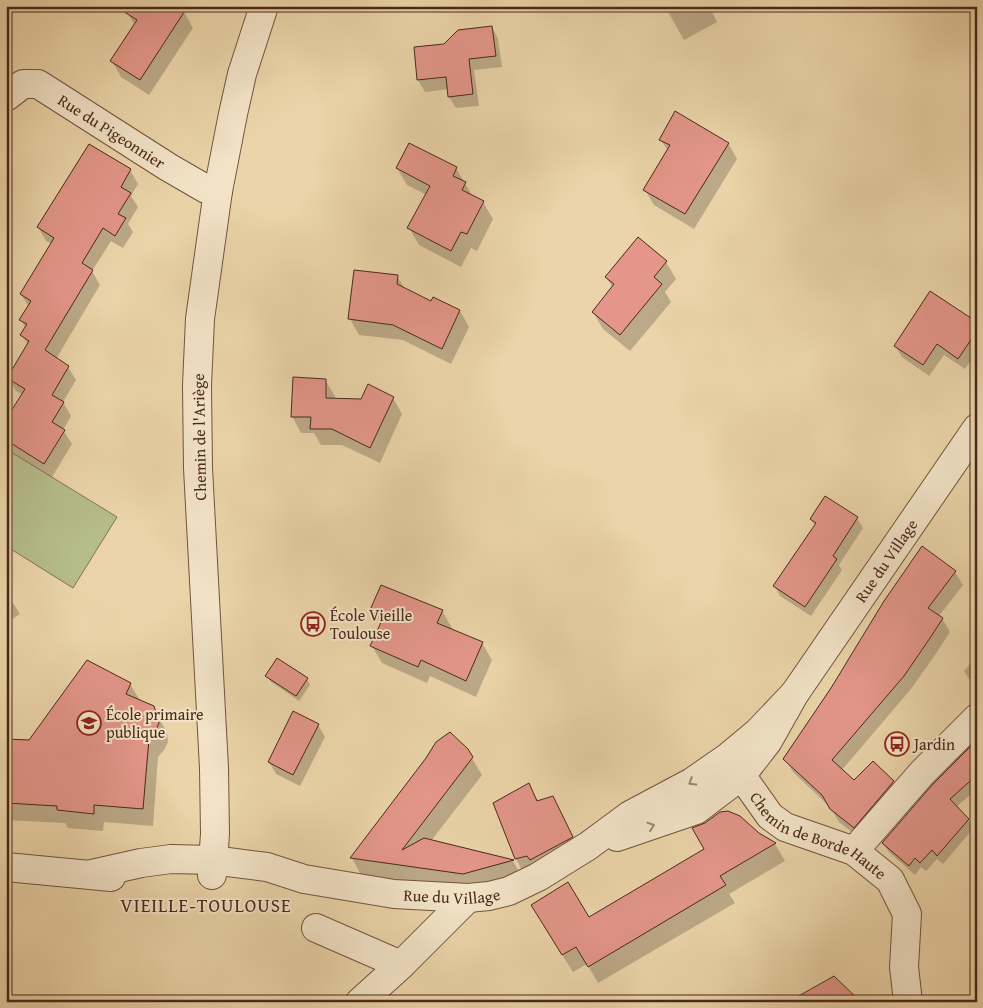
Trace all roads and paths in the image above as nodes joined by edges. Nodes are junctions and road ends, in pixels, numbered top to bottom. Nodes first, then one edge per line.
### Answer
1 (264, 6) edge
2 (6, 96) edge
3 (218, 191) junction
4 (977, 428) edge
5 (977, 718) edge
6 (735, 767) junction
7 (854, 852) junction
8 (6, 867) edge
9 (212, 868) junction
10 (468, 898) junction
11 (316, 928) dead end
12 (401, 965) junction
13 (360, 1002) edge
14 (908, 1002) edge

1 - 3 street, Chemin de l'Ariège
2 - 3 street, Rue du Pigeonnier
3 - 9 street, Chemin de l'Ariège
4 - 6 street, Rue du Village
5 - 7 street
6 - 7 street, Chemin de Borde Haute
6 - 10 street, Rue du Village
7 - 14 street, Chemin de Borde Haute
8 - 9 street, Rue du Village
9 - 10 street, Rue du Village
10 - 12 street
11 - 12 street
12 - 13 street

